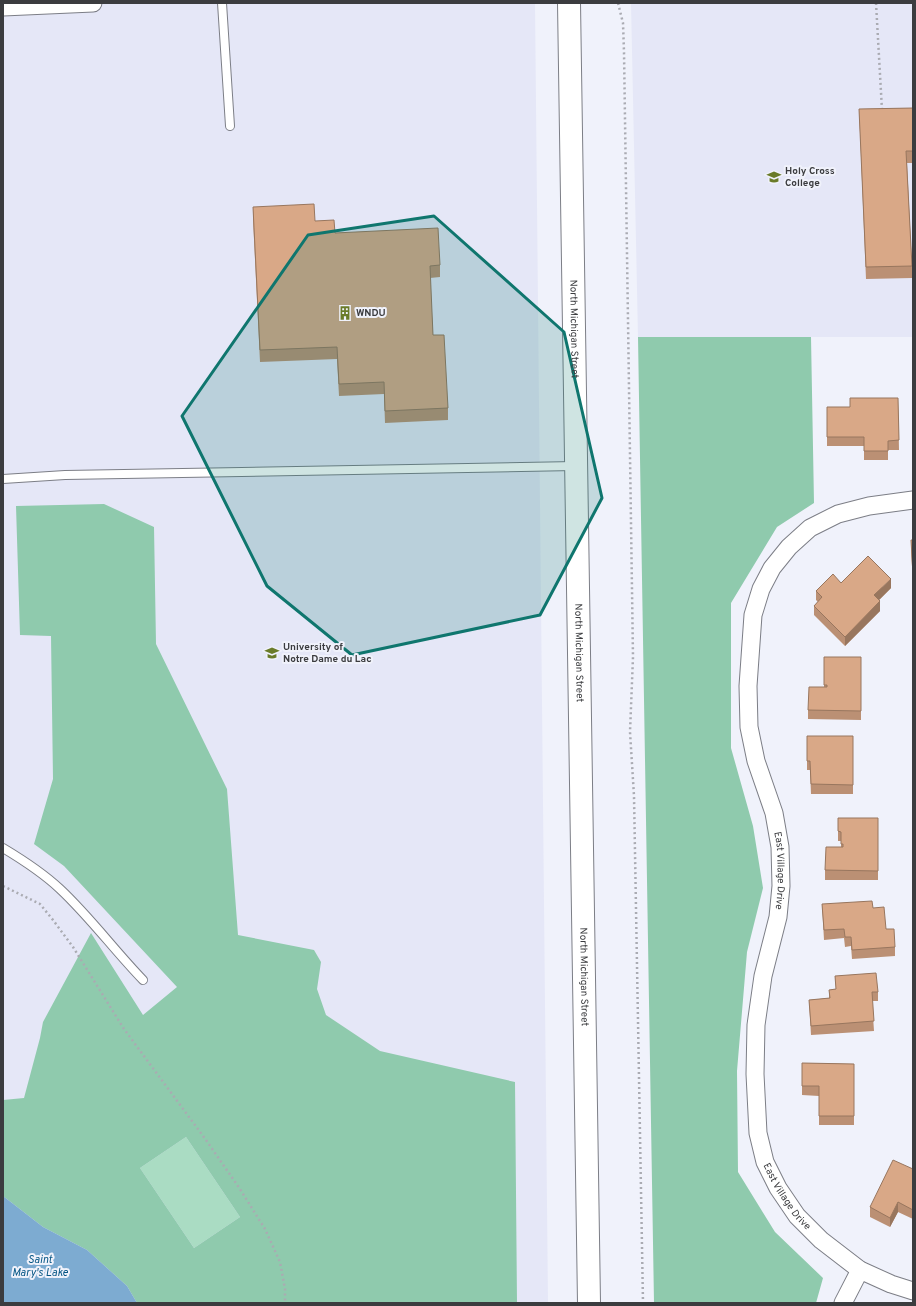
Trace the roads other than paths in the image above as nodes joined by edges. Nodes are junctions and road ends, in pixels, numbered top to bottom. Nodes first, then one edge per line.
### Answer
1 (94, 3) edge
2 (222, 3) edge
3 (569, 3) edge
4 (3, 7) edge
5 (230, 126) dead end
6 (576, 466) junction
7 (3, 479) edge
8 (913, 500) edge
9 (3, 848) edge
10 (143, 980) dead end
11 (860, 1270) junction
12 (913, 1291) edge
13 (589, 1303) edge
14 (843, 1303) edge

1 - 4 street
2 - 5 lane
3 - 6 main road, North Michigan Street
6 - 7 lane
6 - 13 main road, North Michigan Street
8 - 11 street, East Village Drive
9 - 10 lane
11 - 12 street, East Village Drive
11 - 14 street

